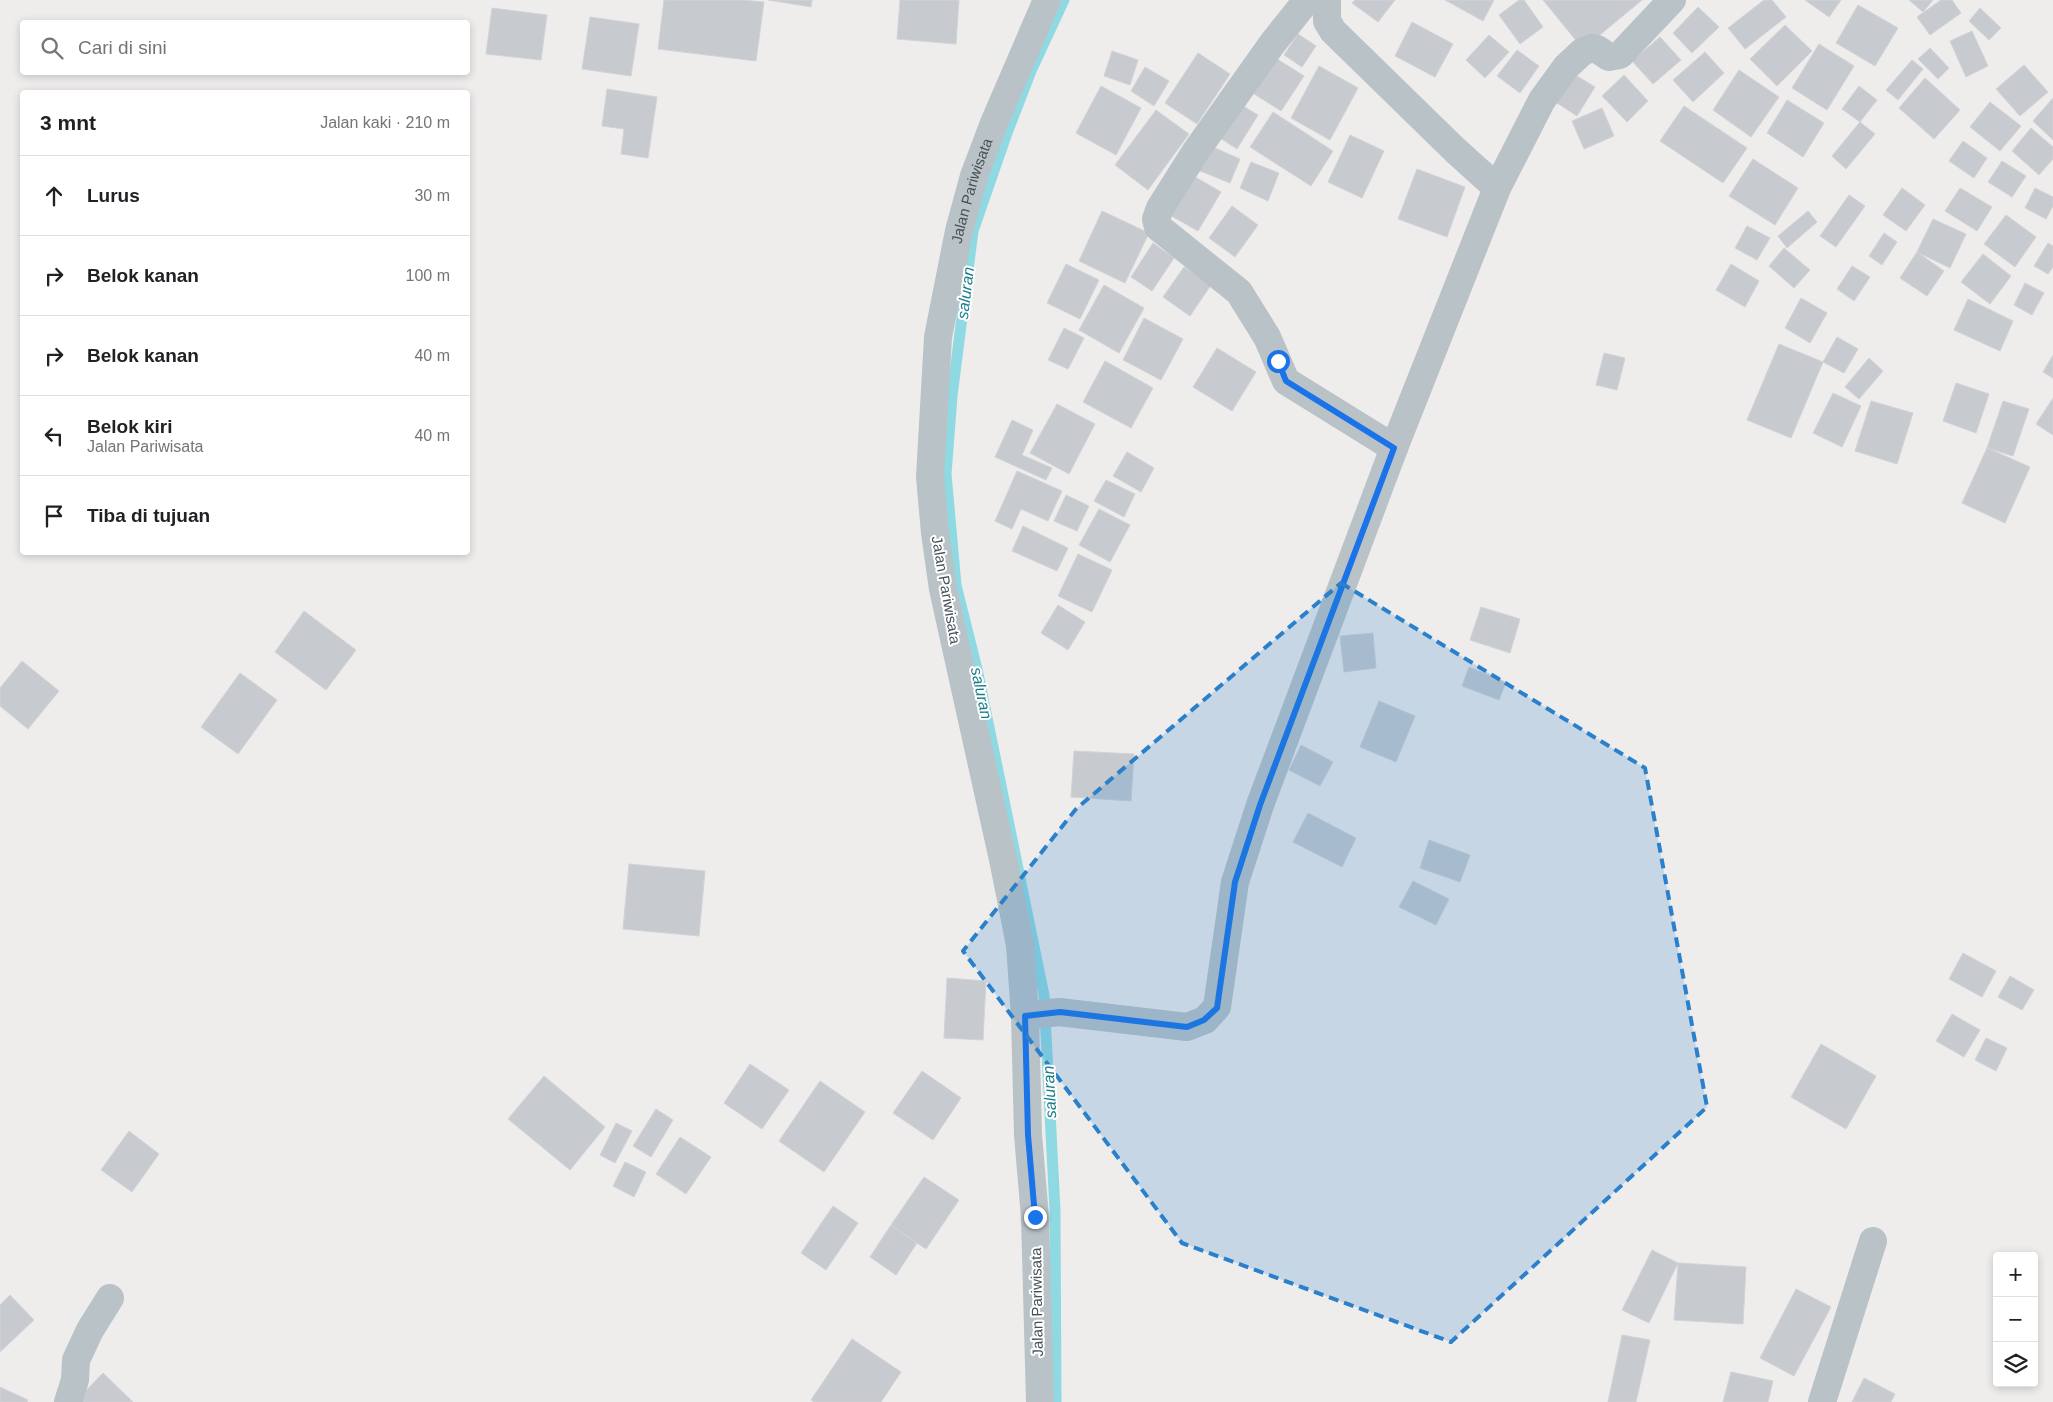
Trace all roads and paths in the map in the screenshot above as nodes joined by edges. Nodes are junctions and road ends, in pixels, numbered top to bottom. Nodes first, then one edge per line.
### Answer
1 (1047, 0) edge
2 (1306, 0) edge
3 (1327, 0) edge
4 (1672, 0) edge
5 (1497, 188) junction
6 (1394, 448) junction
7 (1040, 1014) junction
8 (1873, 1242) dead end
9 (110, 1298) dead end
10 (68, 1402) edge
11 (1040, 1402) edge
12 (1822, 1402) edge

1 - 7 street, Jalan Pariwisata
2 - 6 street
3 - 5 street
4 - 5 street
5 - 6 street
6 - 7 street
7 - 11 street, Jalan Pariwisata
8 - 12 street
9 - 10 street

